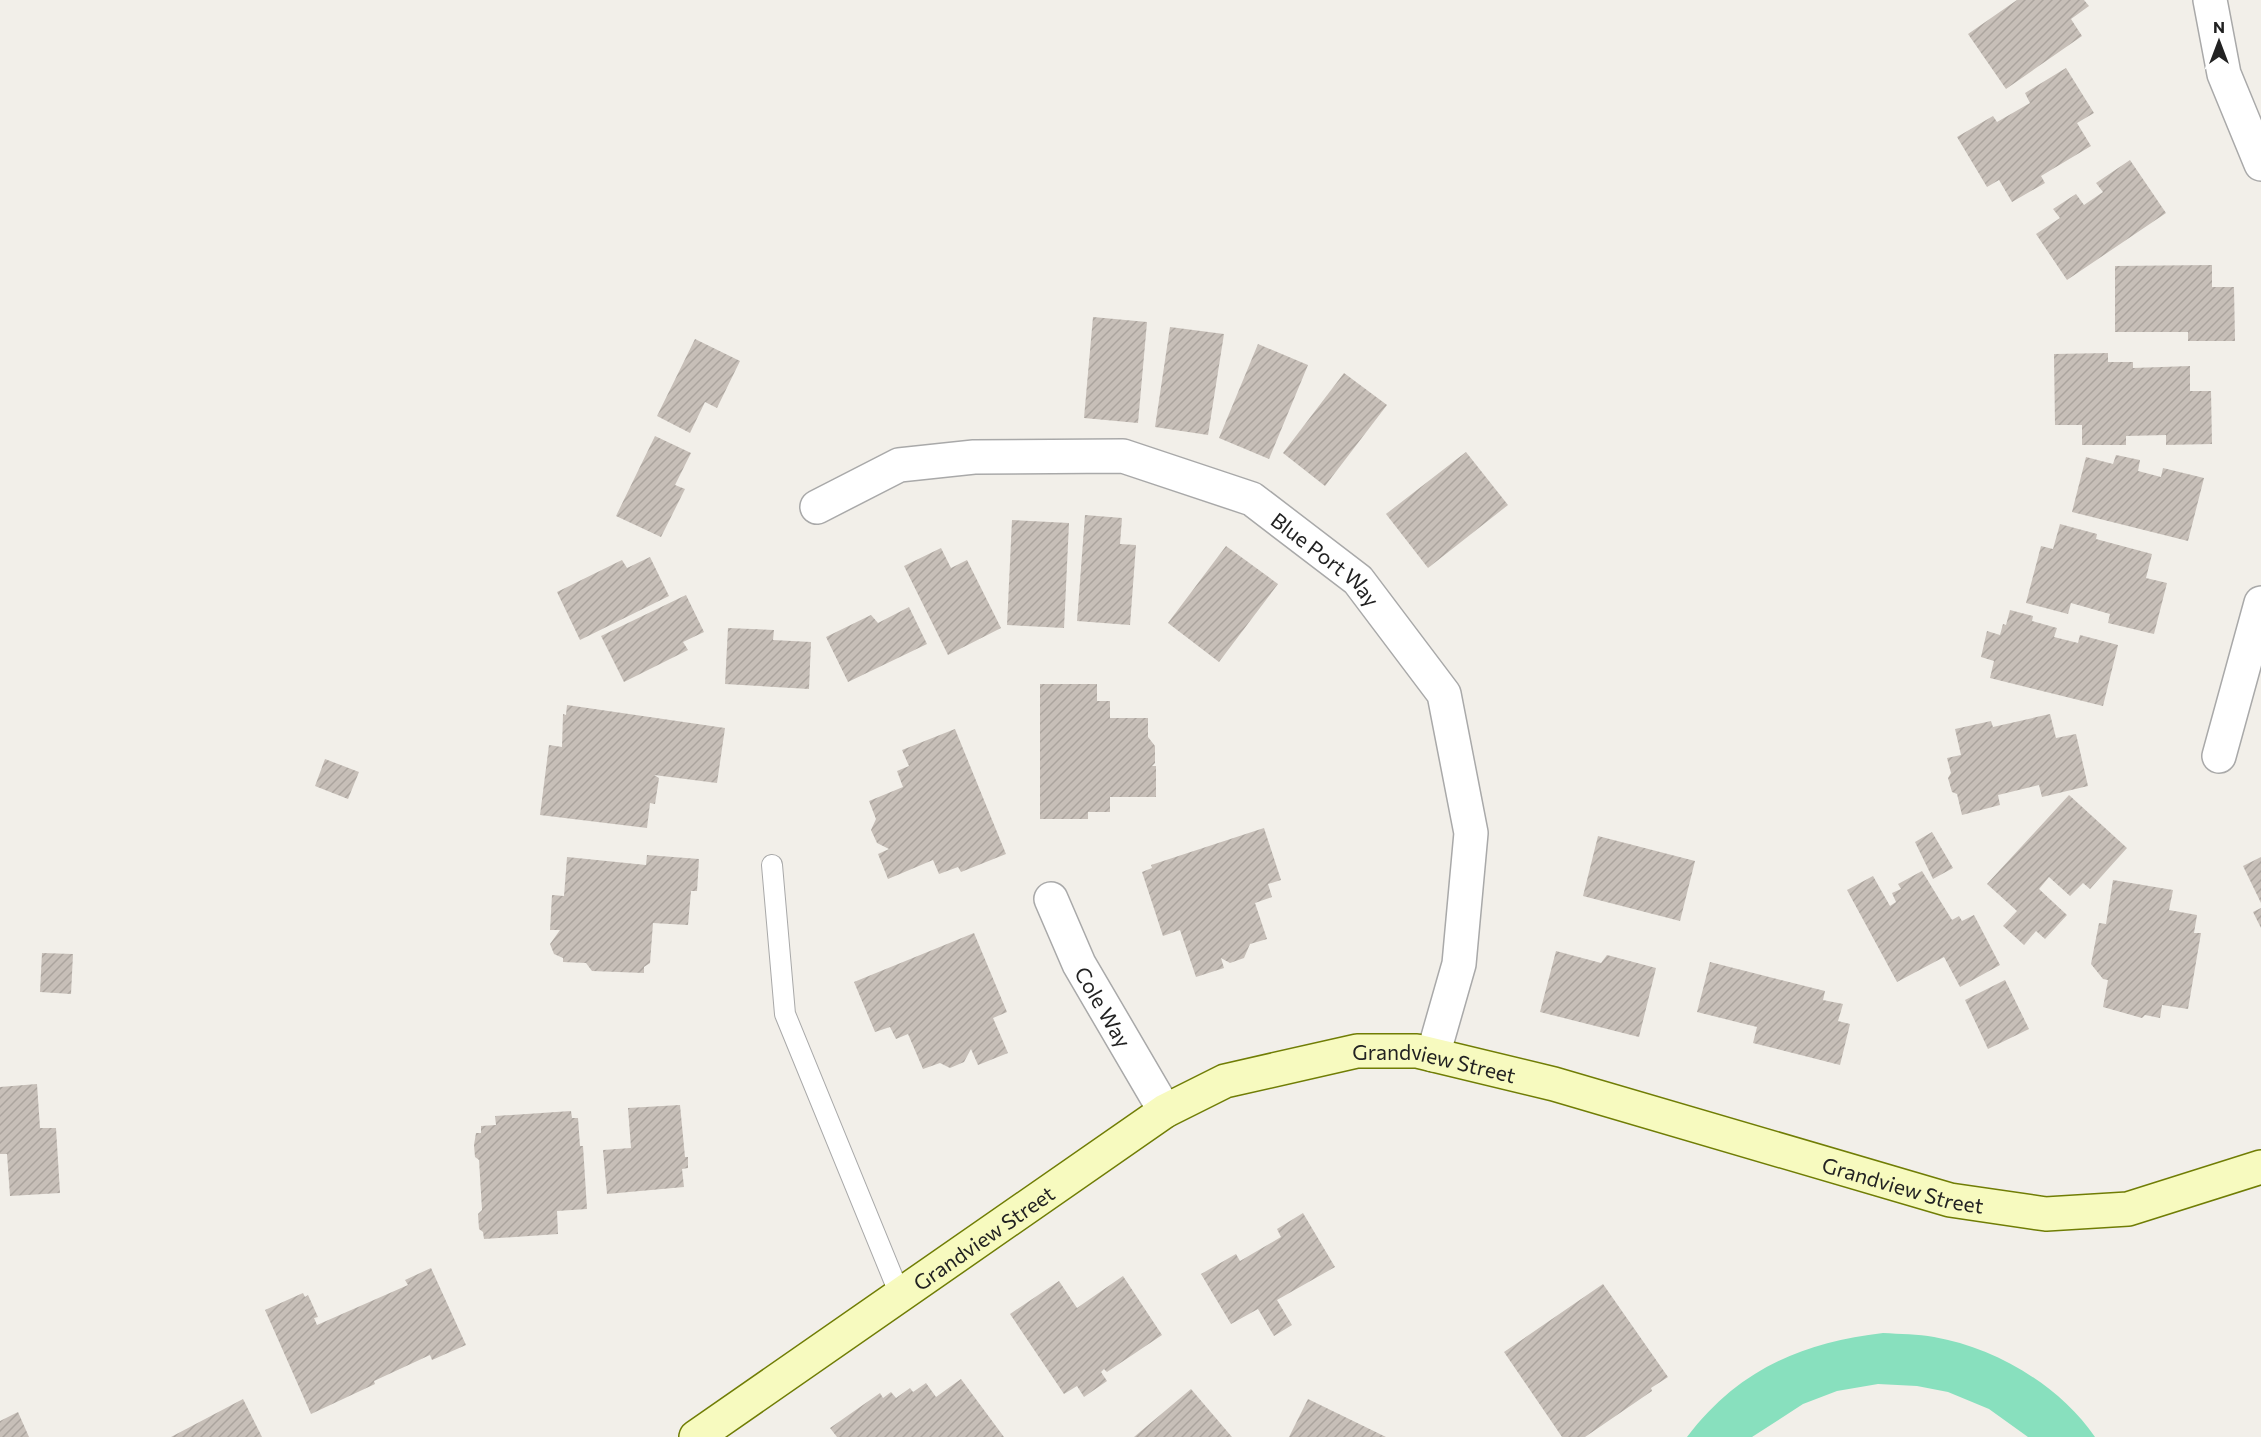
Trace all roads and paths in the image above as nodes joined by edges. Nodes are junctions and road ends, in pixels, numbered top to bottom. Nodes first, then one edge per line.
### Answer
1 (2210, 0) edge
2 (2261, 164) edge
3 (817, 507) dead end
4 (2261, 603) edge
5 (2219, 756) dead end
6 (772, 865) dead end
7 (1051, 899) dead end
8 (1433, 1055) junction
9 (1166, 1111) junction
10 (2261, 1167) edge
11 (900, 1295) junction
12 (696, 1437) edge

1 - 2 street
3 - 8 street, Blue Port Way
4 - 5 street
6 - 11 lane
7 - 9 street, Cole Way
8 - 9 main road, Grandview Street
8 - 10 main road, Grandview Street
9 - 11 main road, Grandview Street
11 - 12 main road, Grandview Street

